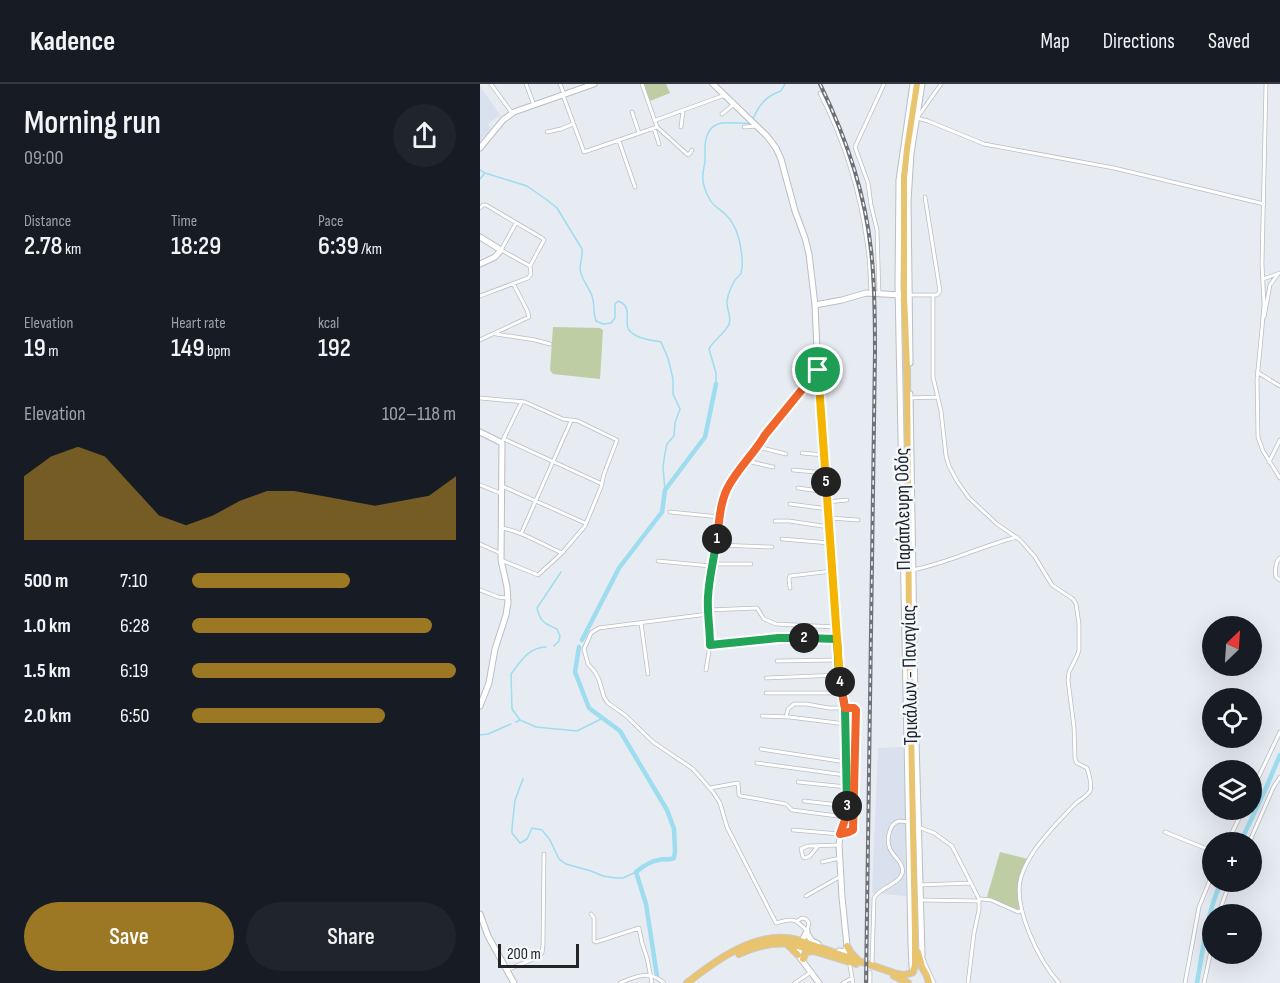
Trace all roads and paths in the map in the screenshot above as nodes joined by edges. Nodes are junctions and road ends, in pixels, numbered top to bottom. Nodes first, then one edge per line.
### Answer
1 (491, 84) edge
2 (526, 84) edge
3 (560, 84) edge
4 (594, 84) edge
5 (642, 84) edge
6 (713, 84) edge
7 (884, 84) edge
8 (915, 84) edge
9 (922, 84) edge
10 (941, 84) edge
11 (1266, 84) edge
12 (722, 90) edge
13 (820, 93) dead end
14 (563, 95) junction
15 (734, 104) junction
16 (534, 105) junction
17 (682, 111) junction
18 (632, 112) dead end
19 (512, 114) junction
20 (722, 114) dead end
21 (916, 118) junction
22 (655, 120) junction
23 (573, 124) junction
24 (757, 126) junction
25 (681, 127) dead end
26 (744, 127) dead end
27 (655, 128) junction
28 (547, 132) dead end
29 (639, 133) junction
30 (619, 140) junction
31 (659, 144) dead end
32 (480, 148) edge
33 (692, 150) dead end
34 (635, 187) dead end
35 (925, 197) dead end
36 (1264, 204) junction
37 (480, 208) edge
38 (516, 223) junction
39 (480, 237) edge
40 (501, 250) junction
41 (480, 264) edge
42 (531, 266) junction
43 (1279, 274) edge
44 (1263, 279) junction
45 (513, 283) junction
46 (871, 293) junction
47 (879, 294) junction
48 (903, 295) junction
49 (933, 295) junction
50 (480, 296) edge
51 (815, 304) junction
52 (1263, 318) junction
53 (495, 334) junction
54 (480, 340) edge
55 (550, 344) dead end
56 (818, 370) junction
57 (1257, 372) junction
58 (1267, 379) junction
59 (1257, 380) junction
60 (1280, 386) edge
61 (938, 397) junction
62 (480, 398) edge
63 (910, 398) junction
64 (522, 401) junction
65 (572, 420) junction
66 (480, 432) edge
67 (503, 440) junction
68 (1280, 440) edge
69 (758, 447) junction
70 (802, 453) dead end
71 (786, 454) dead end
72 (824, 455) junction
73 (747, 461) junction
74 (554, 462) junction
75 (1269, 462) junction
76 (773, 467) dead end
77 (793, 470) dead end
78 (826, 472) junction
79 (1280, 478) edge
80 (602, 484) junction
81 (480, 485) edge
82 (502, 486) junction
83 (798, 488) dead end
84 (827, 492) junction
85 (502, 494) junction
86 (847, 500) dead end
87 (536, 501) junction
88 (828, 501) junction
89 (790, 504) dead end
90 (828, 509) junction
91 (670, 512) dead end
92 (720, 517) junction
93 (828, 518) junction
94 (858, 520) dead end
95 (775, 521) dead end
96 (586, 524) junction
97 (829, 527) junction
98 (501, 528) junction
99 (521, 534) junction
100 (1017, 537) junction
101 (782, 539) dead end
102 (905, 540) junction
103 (830, 543) junction
104 (480, 544) edge
105 (716, 545) junction
106 (772, 547) dead end
107 (562, 553) junction
108 (501, 557) junction
109 (1280, 558) edge
110 (658, 561) dead end
111 (751, 564) dead end
112 (712, 565) junction
113 (908, 568) junction
114 (832, 571) junction
115 (1280, 580) edge
116 (790, 588) dead end
117 (480, 591) edge
118 (508, 598) junction
119 (708, 612) junction
120 (641, 623) junction
121 (836, 627) junction
122 (837, 639) junction
123 (710, 645) junction
124 (839, 660) junction
125 (777, 661) dead end
126 (706, 670) dead end
127 (648, 674) dead end
128 (839, 675) junction
129 (766, 678) dead end
130 (766, 693) dead end
131 (842, 693) junction
132 (480, 704) edge
133 (913, 707) junction
134 (845, 708) junction
135 (762, 716) dead end
136 (786, 717) junction
137 (846, 724) junction
138 (1280, 732) edge
139 (762, 749) dead end
140 (758, 763) dead end
141 (847, 763) junction
142 (855, 764) junction
143 (1262, 770) edge
144 (847, 775) junction
145 (1280, 777) edge
146 (798, 782) dead end
147 (710, 788) junction
148 (847, 788) junction
149 (804, 801) dead end
150 (847, 806) junction
151 (846, 817) junction
152 (909, 822) junction
153 (918, 827) junction
154 (793, 830) dead end
155 (1165, 832) dead end
156 (1254, 832) edge
157 (840, 834) junction
158 (839, 845) junction
159 (818, 846) junction
160 (1202, 846) edge
161 (544, 854) dead end
162 (840, 858) junction
163 (822, 862) dead end
164 (841, 876) junction
165 (971, 883) junction
166 (920, 885) junction
167 (1205, 892) edge
168 (806, 896) dead end
169 (920, 900) junction
170 (980, 900) junction
171 (1020, 912) junction
172 (480, 914) edge
173 (591, 914) dead end
174 (797, 921) junction
175 (915, 933) junction
176 (803, 940) junction
177 (787, 943) junction
178 (847, 946) junction
179 (814, 951) junction
180 (921, 955) junction
181 (801, 958) junction
182 (860, 962) junction
183 (1208, 964) edge
184 (850, 966) dead end
185 (871, 969) junction
186 (507, 970) junction
187 (811, 972) junction
188 (912, 972) junction
189 (924, 972) junction
190 (652, 976) junction
191 (852, 981) edge
192 (663, 982) edge
193 (930, 982) edge
194 (514, 983) edge
195 (620, 983) edge
196 (652, 983) edge
197 (687, 983) edge
198 (693, 983) edge
199 (795, 983) edge
200 (819, 983) edge
201 (843, 983) edge
202 (870, 983) edge
203 (909, 983) edge
204 (968, 983) edge
205 (1059, 983) edge
206 (1185, 983) edge
207 (1204, 983) edge

1 - 19 street
2 - 16 street
3 - 14 street
4 - 14 street
5 - 22 street
6 - 12 street
7 - 47 street
8 - 48 main road, Τρικάλων - Παναγίας
8 - 48 street, Παράπλευρη Οδός
9 - 21 street, Παράπλευρη Οδός
10 - 21 street
11 - 36 street
12 - 15 street
12 - 17 street
13 - 46 street
14 - 16 street
14 - 23 street
15 - 20 street
15 - 24 street
16 - 19 street
17 - 22 street
17 - 25 street
18 - 29 street
19 - 32 street
21 - 36 street
21 - 48 street, Παράπλευρη Οδός
22 - 27 street
23 - 28 street
23 - 30 street
24 - 26 street
24 - 51 street
27 - 29 street
27 - 31 street
27 - 33 street
29 - 30 street
30 - 34 street
35 - 49 street
36 - 44 street
37 - 38 street
38 - 40 street
38 - 42 street
39 - 40 street
40 - 41 street
40 - 42 street
42 - 45 street
43 - 44 street
43 - 52 street
44 - 52 street
45 - 50 street
45 - 53 street
46 - 47 street
46 - 51 street
47 - 48 street
48 - 49 street
48 - 63 street, Παράπλευρη Οδός
48 - 102 street, Παράπλευρη Οδός
48 - 102 main road, Τρικάλων - Παναγίας
49 - 61 street
51 - 56 street
52 - 57 street
53 - 54 street
53 - 55 street
56 - 69 street
56 - 72 street
57 - 58 street
57 - 59 street
58 - 59 street
58 - 60 street
59 - 75 street
61 - 63 street
61 - 100 street
62 - 64 street
63 - 113 street, Παράπλευρη Οδός
64 - 65 street
64 - 67 street
65 - 74 street
65 - 80 street
66 - 67 street
67 - 74 street
67 - 82 street
68 - 75 street
69 - 71 street
69 - 73 street
70 - 72 street
72 - 78 street
73 - 76 street
73 - 92 street
74 - 80 street
74 - 87 street
75 - 79 street
77 - 78 street
78 - 84 street
80 - 96 street
81 - 85 street
82 - 85 street
82 - 87 street
83 - 84 street
84 - 88 street
85 - 98 street
86 - 88 street
87 - 96 street
87 - 99 street
88 - 90 street
89 - 90 street
90 - 93 street
91 - 92 street
92 - 105 street
93 - 94 street
93 - 97 street
95 - 97 street
96 - 107 street
97 - 103 street
98 - 99 street
98 - 108 street
99 - 107 street
100 - 113 street
100 - 171 street
101 - 103 street
102 - 113 main road, Τρικάλων - Παναγίας
103 - 114 street
104 - 108 street
105 - 106 street
105 - 112 street
107 - 108 street
108 - 118 street
109 - 115 street
110 - 112 street
111 - 112 street
112 - 119 street
113 - 133 main road, Τρικάλων - Παναγίας
113 - 152 street, Παράπλευρη Οδός
114 - 116 street
114 - 121 street
117 - 118 street
118 - 132 street
119 - 120 street
119 - 121 street
119 - 123 street
120 - 127 street
120 - 147 street
121 - 122 street
122 - 123 street
122 - 124 street
123 - 126 street
124 - 125 street
124 - 128 street
128 - 129 street
128 - 131 street
130 - 131 street
131 - 134 street
133 - 153 street
133 - 175 main road, Τρικάλων - Παναγίας
134 - 136 street
134 - 137 street
134 - 142 street
135 - 136 street
136 - 137 street
137 - 141 street
138 - 143 street
139 - 141 street
140 - 144 street
141 - 142 street
141 - 144 street
142 - 157 street
144 - 148 street
145 - 156 street
146 - 148 street
147 - 151 street
147 - 174 street
148 - 150 street
149 - 150 street
150 - 151 street
151 - 157 street
152 - 185 street
152 - 188 street, Παράπλευρη Οδός
153 - 165 street
153 - 166 street
154 - 157 street
155 - 160 street
157 - 158 street
158 - 159 street
158 - 162 street
159 - 159 street
161 - 186 street
162 - 163 street
162 - 164 street
164 - 168 street
164 - 178 street
165 - 166 street
165 - 170 street
166 - 169 street
167 - 206 street
169 - 170 street
169 - 180 street
170 - 171 street
170 - 204 street
171 - 205 street
172 - 186 street
173 - 190 street
174 - 176 street
174 - 176 street
175 - 180 main road, Τρικάλων - Παναγίας
175 - 188 main road, Τρικάλων - Παναγίας
176 - 177 main road
176 - 178 street
176 - 179 main road
176 - 181 street
176 - 182 main road
176 - 197 main road
177 - 181 main road
177 - 198 main road
178 - 182 main road
179 - 181 main road
179 - 203 main road
180 - 189 main road, Τρικάλων - Παναγίας
180 - 193 street
181 - 187 street
182 - 185 main road
183 - 207 street
184 - 191 street
185 - 188 main road
185 - 202 street
186 - 194 street
187 - 199 street
187 - 200 street
188 - 189 main road
188 - 203 main road, Τρικάλων - Παναγίας
189 - 193 main road, Τρικάλων - Παναγίας
190 - 192 street
190 - 195 street
190 - 196 street
191 - 201 street

